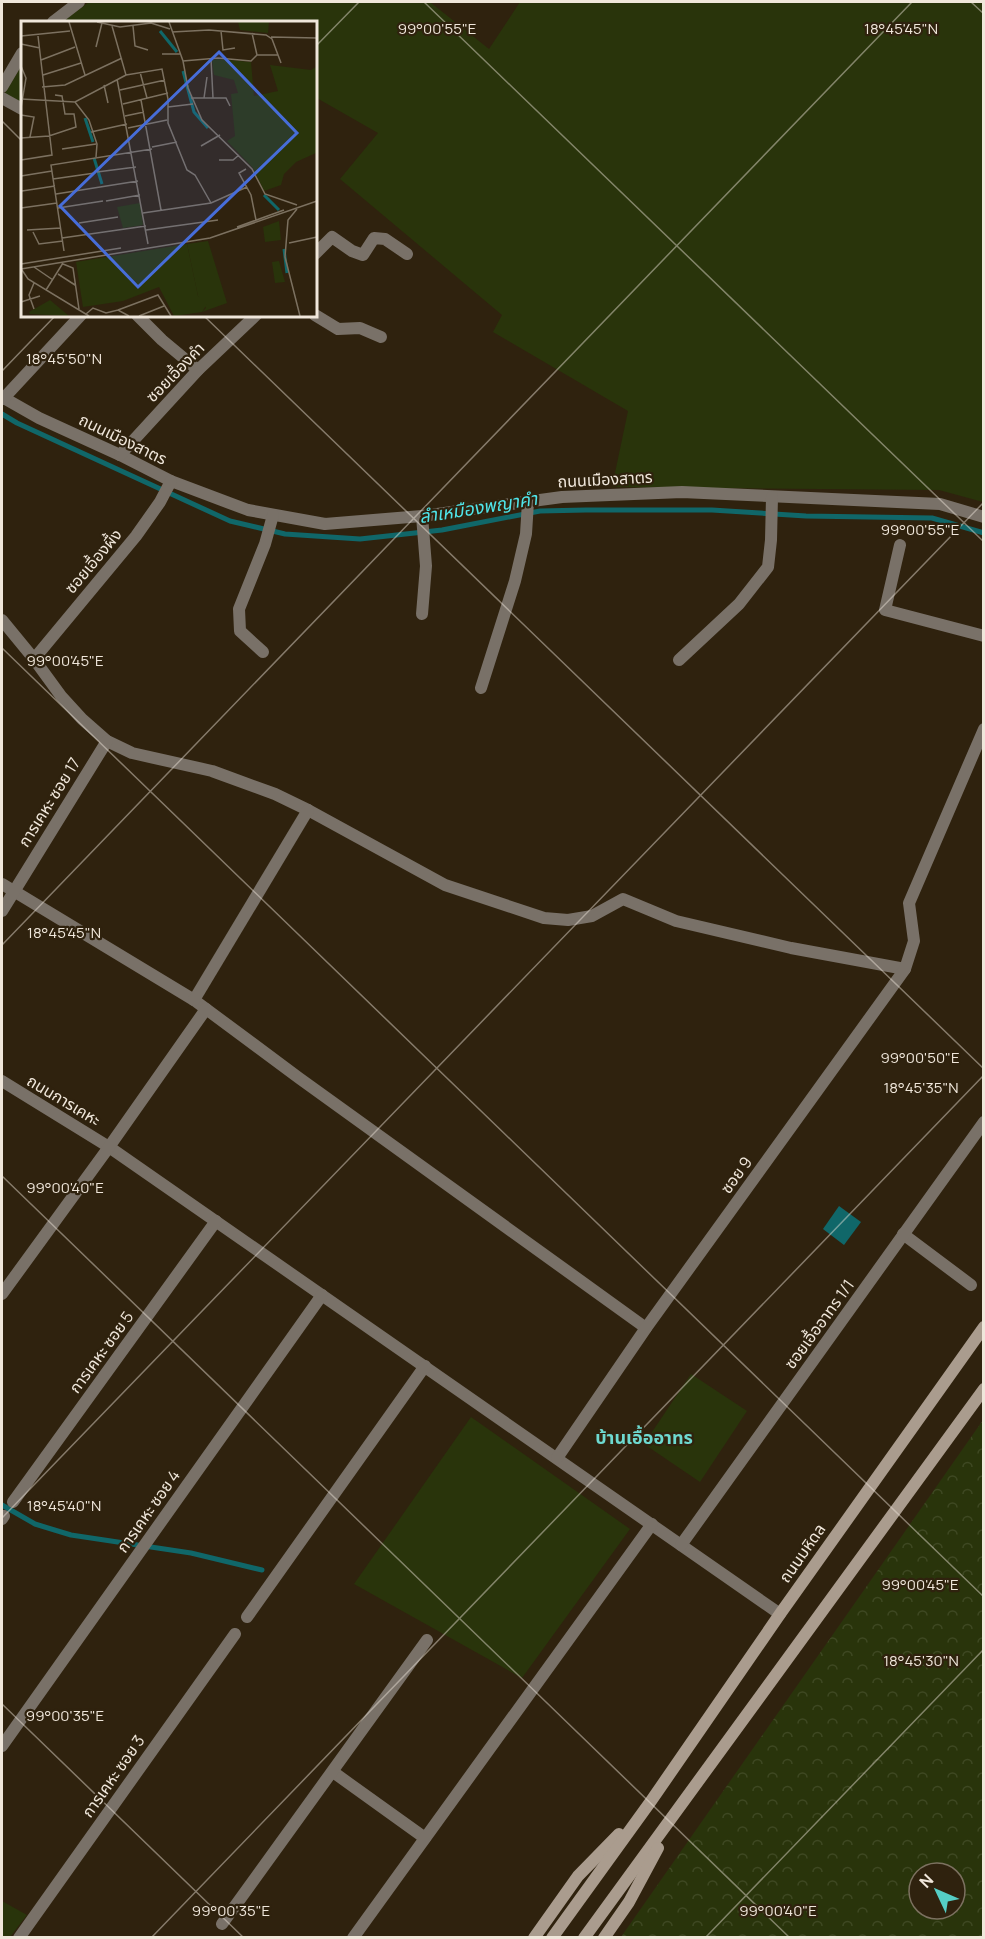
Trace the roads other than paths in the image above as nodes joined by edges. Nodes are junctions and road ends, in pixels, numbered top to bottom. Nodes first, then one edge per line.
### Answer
1 (79, 2) edge
2 (55, 21) edge
3 (21, 55) edge
4 (2, 87) edge
5 (2, 98) edge
6 (21, 108) edge
7 (316, 253) edge
8 (407, 254) dead end
9 (80, 316) edge
10 (138, 316) edge
11 (255, 316) edge
12 (316, 316) edge
13 (381, 337) dead end
14 (198, 370) junction
15 (2, 398) edge
16 (120, 455) junction
17 (169, 485) junction
18 (772, 497) junction
19 (527, 506) junction
20 (984, 517) edge
21 (272, 520) junction
22 (423, 520) junction
23 (900, 545) dead end
24 (422, 614) dead end
25 (2, 620) edge
26 (984, 636) edge
27 (263, 652) dead end
28 (34, 658) junction
29 (679, 660) dead end
30 (481, 688) dead end
31 (984, 729) edge
32 (107, 741) junction
33 (308, 810) junction
34 (2, 884) edge
35 (14, 891) junction
36 (2, 911) edge
37 (905, 969) junction
38 (194, 1000) junction
39 (206, 1009) junction
40 (2, 1081) edge
41 (984, 1122) edge
42 (109, 1147) junction
43 (216, 1221) junction
44 (903, 1234) junction
45 (971, 1285) dead end
46 (2, 1294) edge
47 (322, 1295) junction
48 (984, 1327) edge
49 (646, 1329) junction
50 (424, 1366) junction
51 (984, 1389) edge
52 (557, 1458) junction
53 (13, 1502) dead end
54 (652, 1524) junction
55 (681, 1545) junction
56 (780, 1614) junction
57 (247, 1617) dead end
58 (235, 1634) dead end
59 (427, 1640) dead end
60 (2, 1746) edge
61 (333, 1772) junction
62 (651, 1801) junction
63 (676, 1812) junction
64 (425, 1838) junction
65 (222, 1924) dead end
66 (18, 1938) edge
67 (353, 1938) edge
68 (534, 1938) edge
69 (552, 1938) edge
70 (584, 1938) edge
71 (604, 1938) edge

1 - 2 street
3 - 4 street
5 - 6 street
7 - 8 street
9 - 15 street
10 - 14 street
11 - 14 street, ซอยเอื้องคำ
12 - 13 street
14 - 16 street, ซอยเอื้องคำ
15 - 16 street, ถนนเมืองสาตร
16 - 17 street, ถนนเมืองสาตร
17 - 21 street, ถนนเมืองสาตร
17 - 28 street, ซอยเอื้องผื้ง
18 - 19 street, ถนนเมืองสาตร
18 - 20 street, ถนนเมืองสาตร
18 - 29 street
19 - 22 street, ถนนเมืองสาตร
19 - 30 street
21 - 22 street, ถนนเมืองสาตร
21 - 27 street
22 - 24 street
23 - 26 street
25 - 28 street
28 - 32 street
31 - 37 street, ซอย 9
32 - 33 street
32 - 35 street, การเคหะ ซอย 17
33 - 37 street
33 - 38 street
34 - 35 street
35 - 36 street, การเคหะ ซอย 17
35 - 38 street
37 - 49 street, ซอย 9
38 - 39 street
39 - 42 street
39 - 49 street
40 - 42 street, ถนนการเคหะ
41 - 44 street, ซอยเอื้ออาทร 1/1
42 - 43 street, ถนนการเคหะ
42 - 46 street
43 - 47 street, ถนนการเคหะ
43 - 53 street, การเคหะ ซอย 5
44 - 45 street
44 - 55 street, ซอยเอื้ออาทร 1/1
47 - 50 street, ถนนการเคหะ
47 - 60 street, การเคหะ ซอย 4
48 - 56 main road, ถนนมหิดล
49 - 52 street, ซอย 9
50 - 52 street, ถนนการเคหะ
50 - 57 street
51 - 63 main road
52 - 54 street, ถนนการเคหะ
54 - 55 street, ถนนการเคหะ
54 - 64 street
55 - 56 street, ถนนการเคหะ
56 - 62 main road, ถนนมหิดล
58 - 66 street, การเคหะ ซอย 3
59 - 61 street
61 - 64 street
61 - 65 street
62 - 68 main road, ถนนมหิดล
62 - 69 main road, ถนนมหิดล
63 - 70 main road
63 - 71 main road
64 - 67 street

